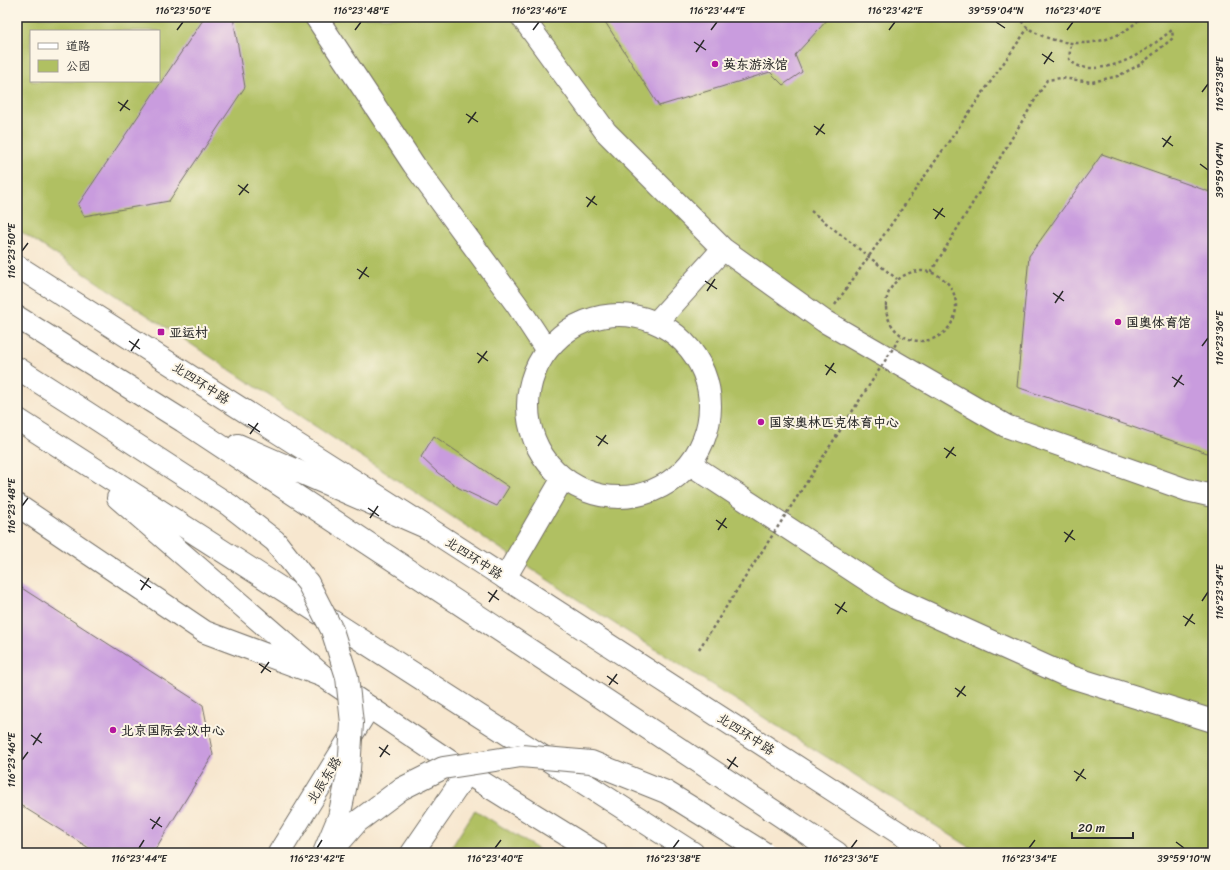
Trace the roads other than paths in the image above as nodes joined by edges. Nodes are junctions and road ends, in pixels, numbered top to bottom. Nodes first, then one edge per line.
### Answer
1 (316, 17) edge
2 (522, 17) edge
3 (723, 249) junction
4 (17, 266) edge
5 (17, 317) edge
6 (657, 322) junction
7 (546, 349) junction
8 (17, 368) edge
9 (17, 419) edge
10 (183, 421) junction
11 (60, 448) junction
12 (690, 464) junction
13 (563, 478) junction
14 (1213, 496) edge
15 (17, 505) edge
16 (428, 528) junction
17 (505, 578) junction
18 (323, 676) junction
19 (369, 707) junction
20 (1213, 721) edge
21 (467, 773) junction
22 (279, 853) edge
23 (324, 853) edge
24 (330, 853) edge
25 (412, 853) edge
26 (596, 853) edge
27 (694, 853) edge
28 (764, 853) edge
29 (837, 853) edge
30 (930, 853) edge

1 - 7 main road
2 - 3 main road
3 - 6 main road
3 - 14 main road
4 - 16 main road, 北四环中路
5 - 10 main road
6 - 7 main road
6 - 12 main road
7 - 13 main road
8 - 23 main road, bridge
9 - 11 main road
10 - 16 main road
10 - 29 main road
11 - 18 main road
11 - 27 main road
12 - 13 main road
12 - 20 main road
13 - 17 main road
15 - 18 main road
16 - 17 main road, 北四环中路
17 - 30 main road, 北四环中路
18 - 19 main road
19 - 21 main road
19 - 22 main road, 北辰东路
21 - 25 main road
21 - 26 main road
24 - 28 main road, bridge

